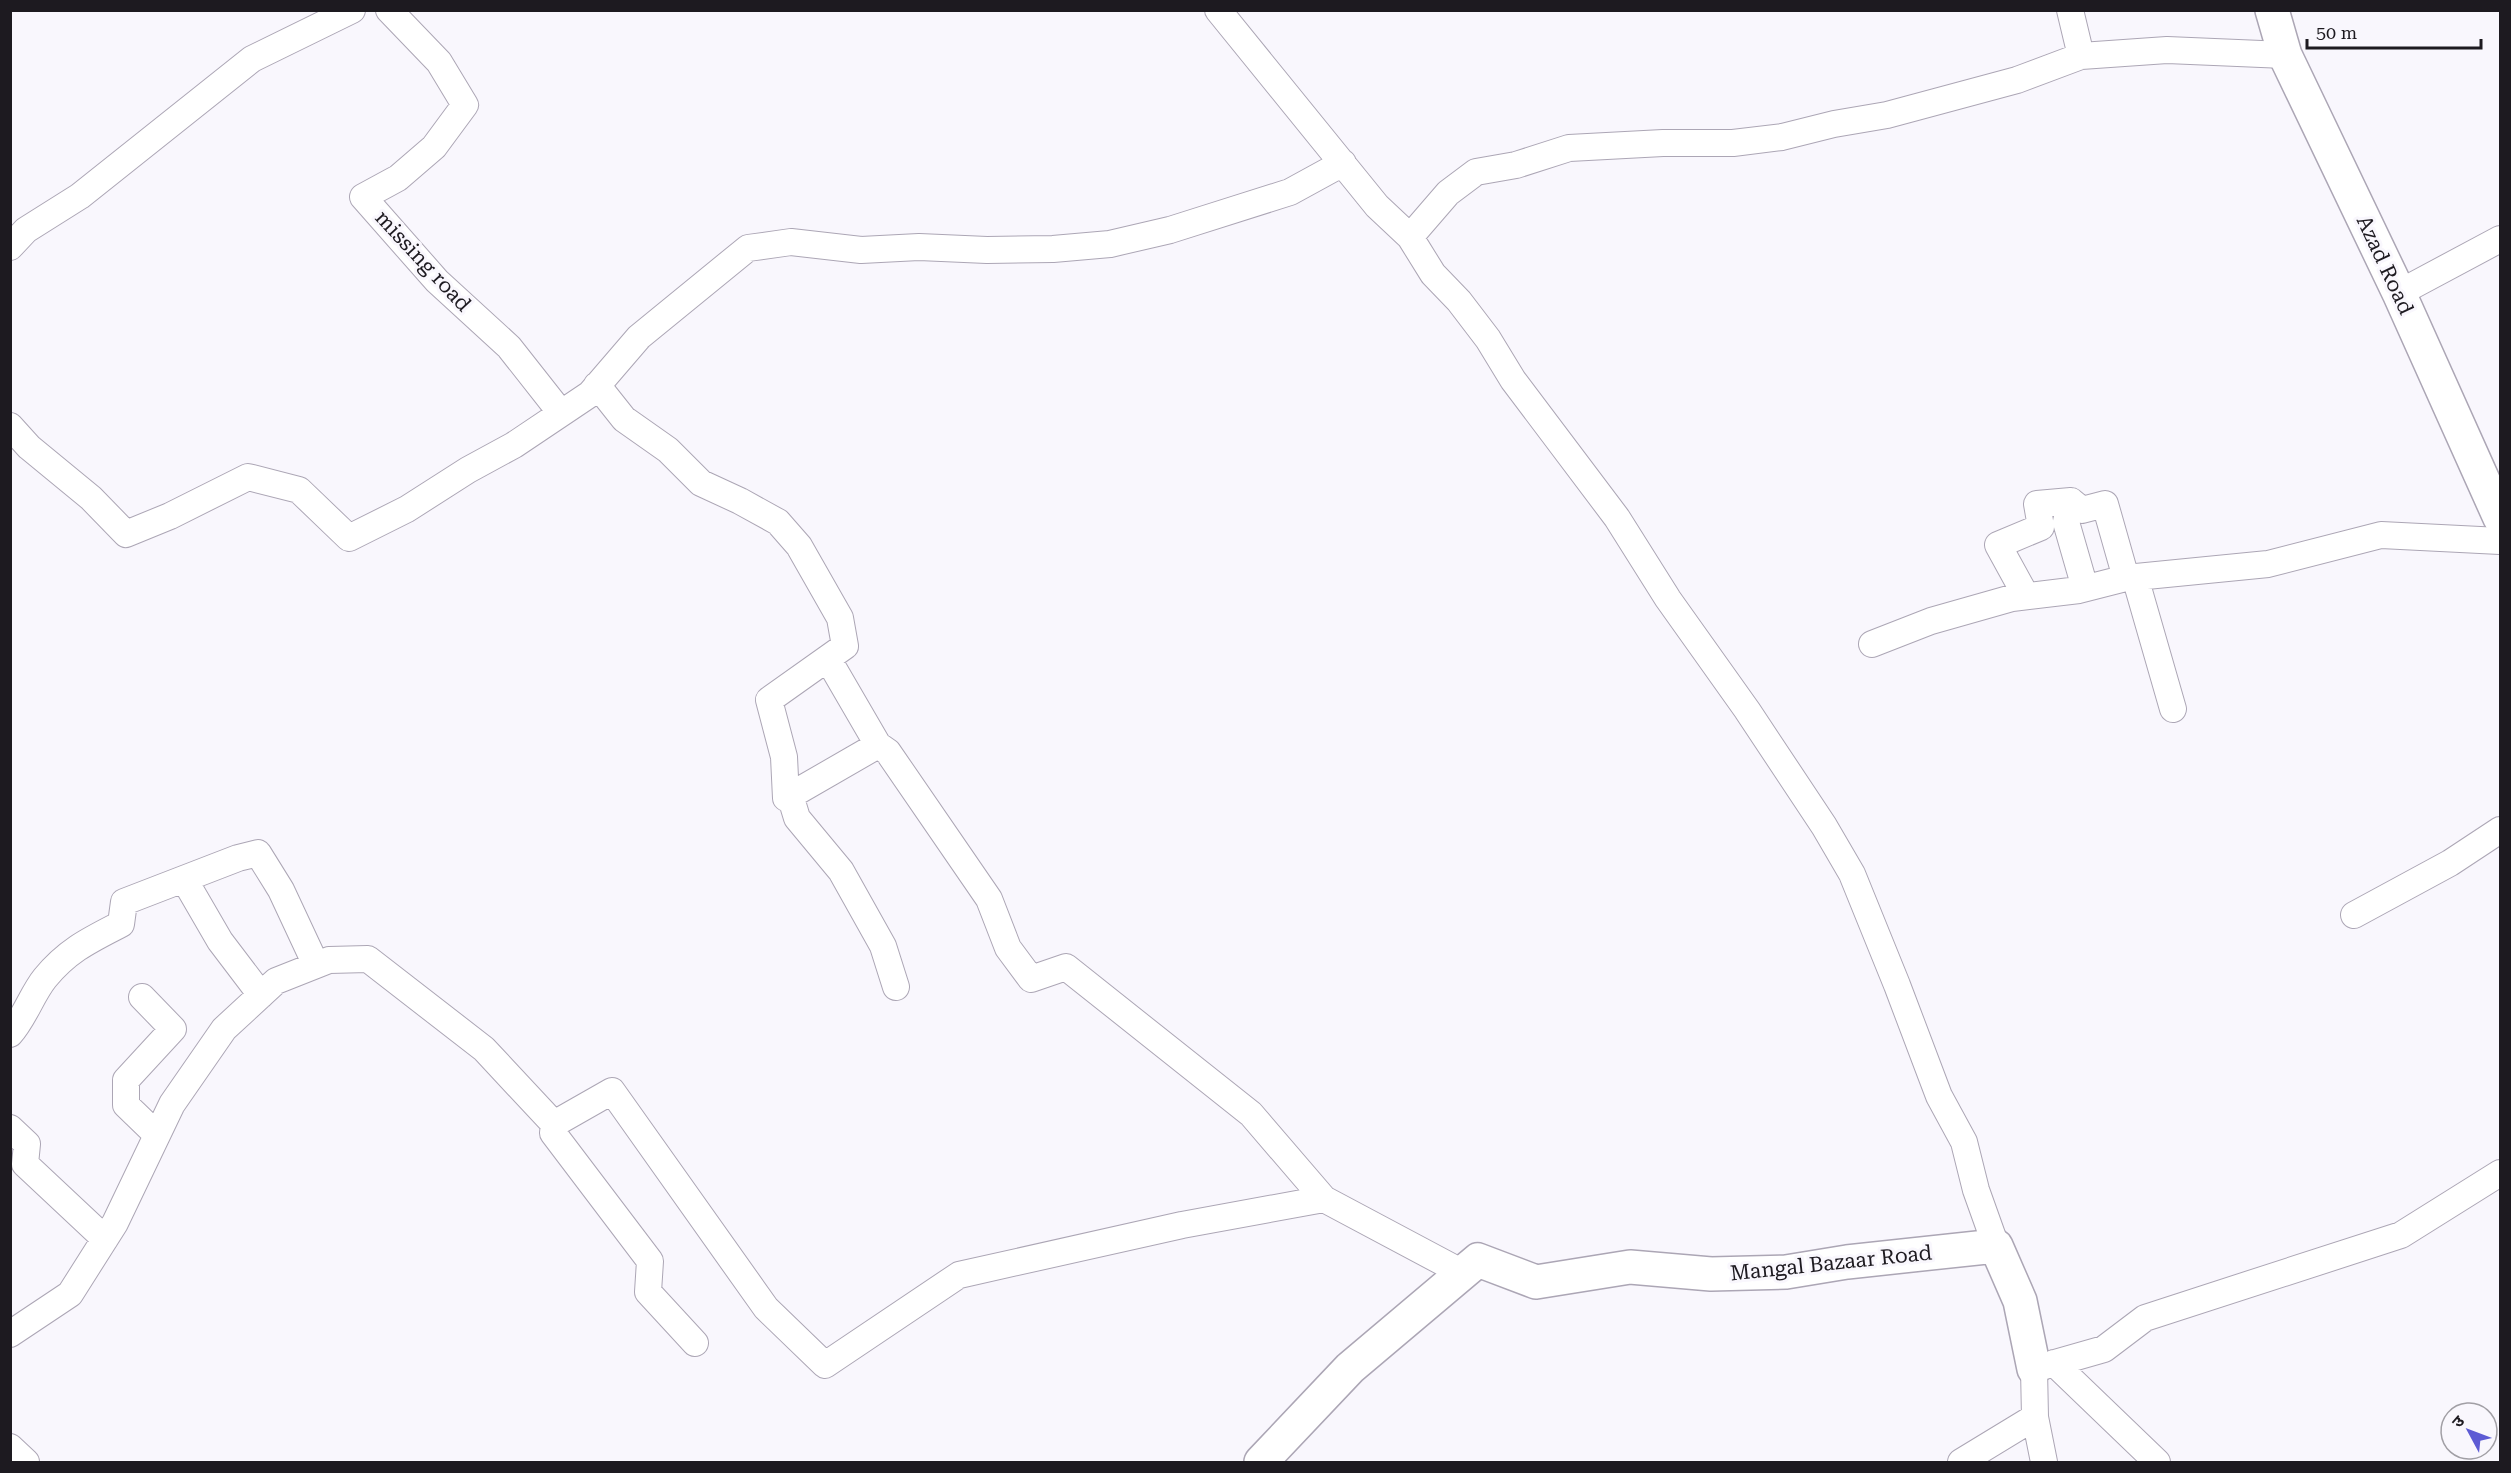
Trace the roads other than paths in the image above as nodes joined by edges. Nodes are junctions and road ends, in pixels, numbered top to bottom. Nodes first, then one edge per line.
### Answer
1 (352, 10) edge
2 (389, 10) edge
3 (1218, 10) edge
4 (2070, 10) edge
5 (2272, 10) edge
6 (2285, 55) junction
7 (2081, 56) junction
8 (1342, 163) junction
9 (1410, 237) junction
10 (2500, 239) edge
11 (10, 247) edge
12 (2399, 293) junction
13 (597, 385) junction
14 (561, 413) junction
15 (10, 426) edge
16 (2070, 501) junction
17 (2500, 518) edge
18 (2500, 541) edge
19 (2131, 578) junction
20 (2085, 588) junction
21 (2026, 596) junction
22 (1872, 644) dead end
23 (828, 658) junction
24 (2174, 709) dead end
25 (878, 746) junction
26 (790, 795) junction
27 (2500, 830) edge
28 (184, 879) junction
29 (2354, 915) dead end
30 (316, 965) junction
31 (896, 987) dead end
32 (261, 995) junction
33 (142, 997) dead end
34 (10, 1034) edge
35 (554, 1124) junction
36 (10, 1128) edge
37 (157, 1135) junction
38 (2500, 1173) edge
39 (1323, 1199) junction
40 (105, 1239) junction
41 (1996, 1246) junction
42 (1463, 1272) junction
43 (10, 1334) edge
44 (695, 1343) dead end
45 (2044, 1366) junction
46 (2035, 1418) junction
47 (10, 1448) edge
48 (26, 1462) edge
49 (1261, 1462) edge
50 (1961, 1462) edge
51 (2044, 1462) edge
52 (2157, 1462) edge

1 - 11 street
2 - 14 street, missing road
3 - 8 street
4 - 7 street
5 - 6 street, Azad Road
6 - 7 street
6 - 12 street, Azad Road
7 - 9 street
8 - 9 street
8 - 13 street
9 - 41 street
10 - 12 street
12 - 17 street, Azad Road
13 - 14 street
13 - 23 street
14 - 15 street
16 - 19 street
16 - 20 street
16 - 21 street
18 - 19 street
19 - 20 street
19 - 24 street
20 - 21 street
21 - 22 street
23 - 25 street
23 - 26 street
25 - 26 street
25 - 39 street
26 - 31 street
27 - 29 street
28 - 30 street
28 - 32 street
28 - 34 street
30 - 32 street
30 - 35 street
32 - 37 street
33 - 37 street
35 - 39 street
35 - 44 street
36 - 40 street
37 - 40 street
38 - 45 street
39 - 42 street
40 - 43 street
41 - 42 street, Mangal Bazaar Road
41 - 45 street
42 - 49 street, Mangal Bazaar Road
45 - 46 street
45 - 52 street
46 - 50 street
46 - 51 street
47 - 48 street

